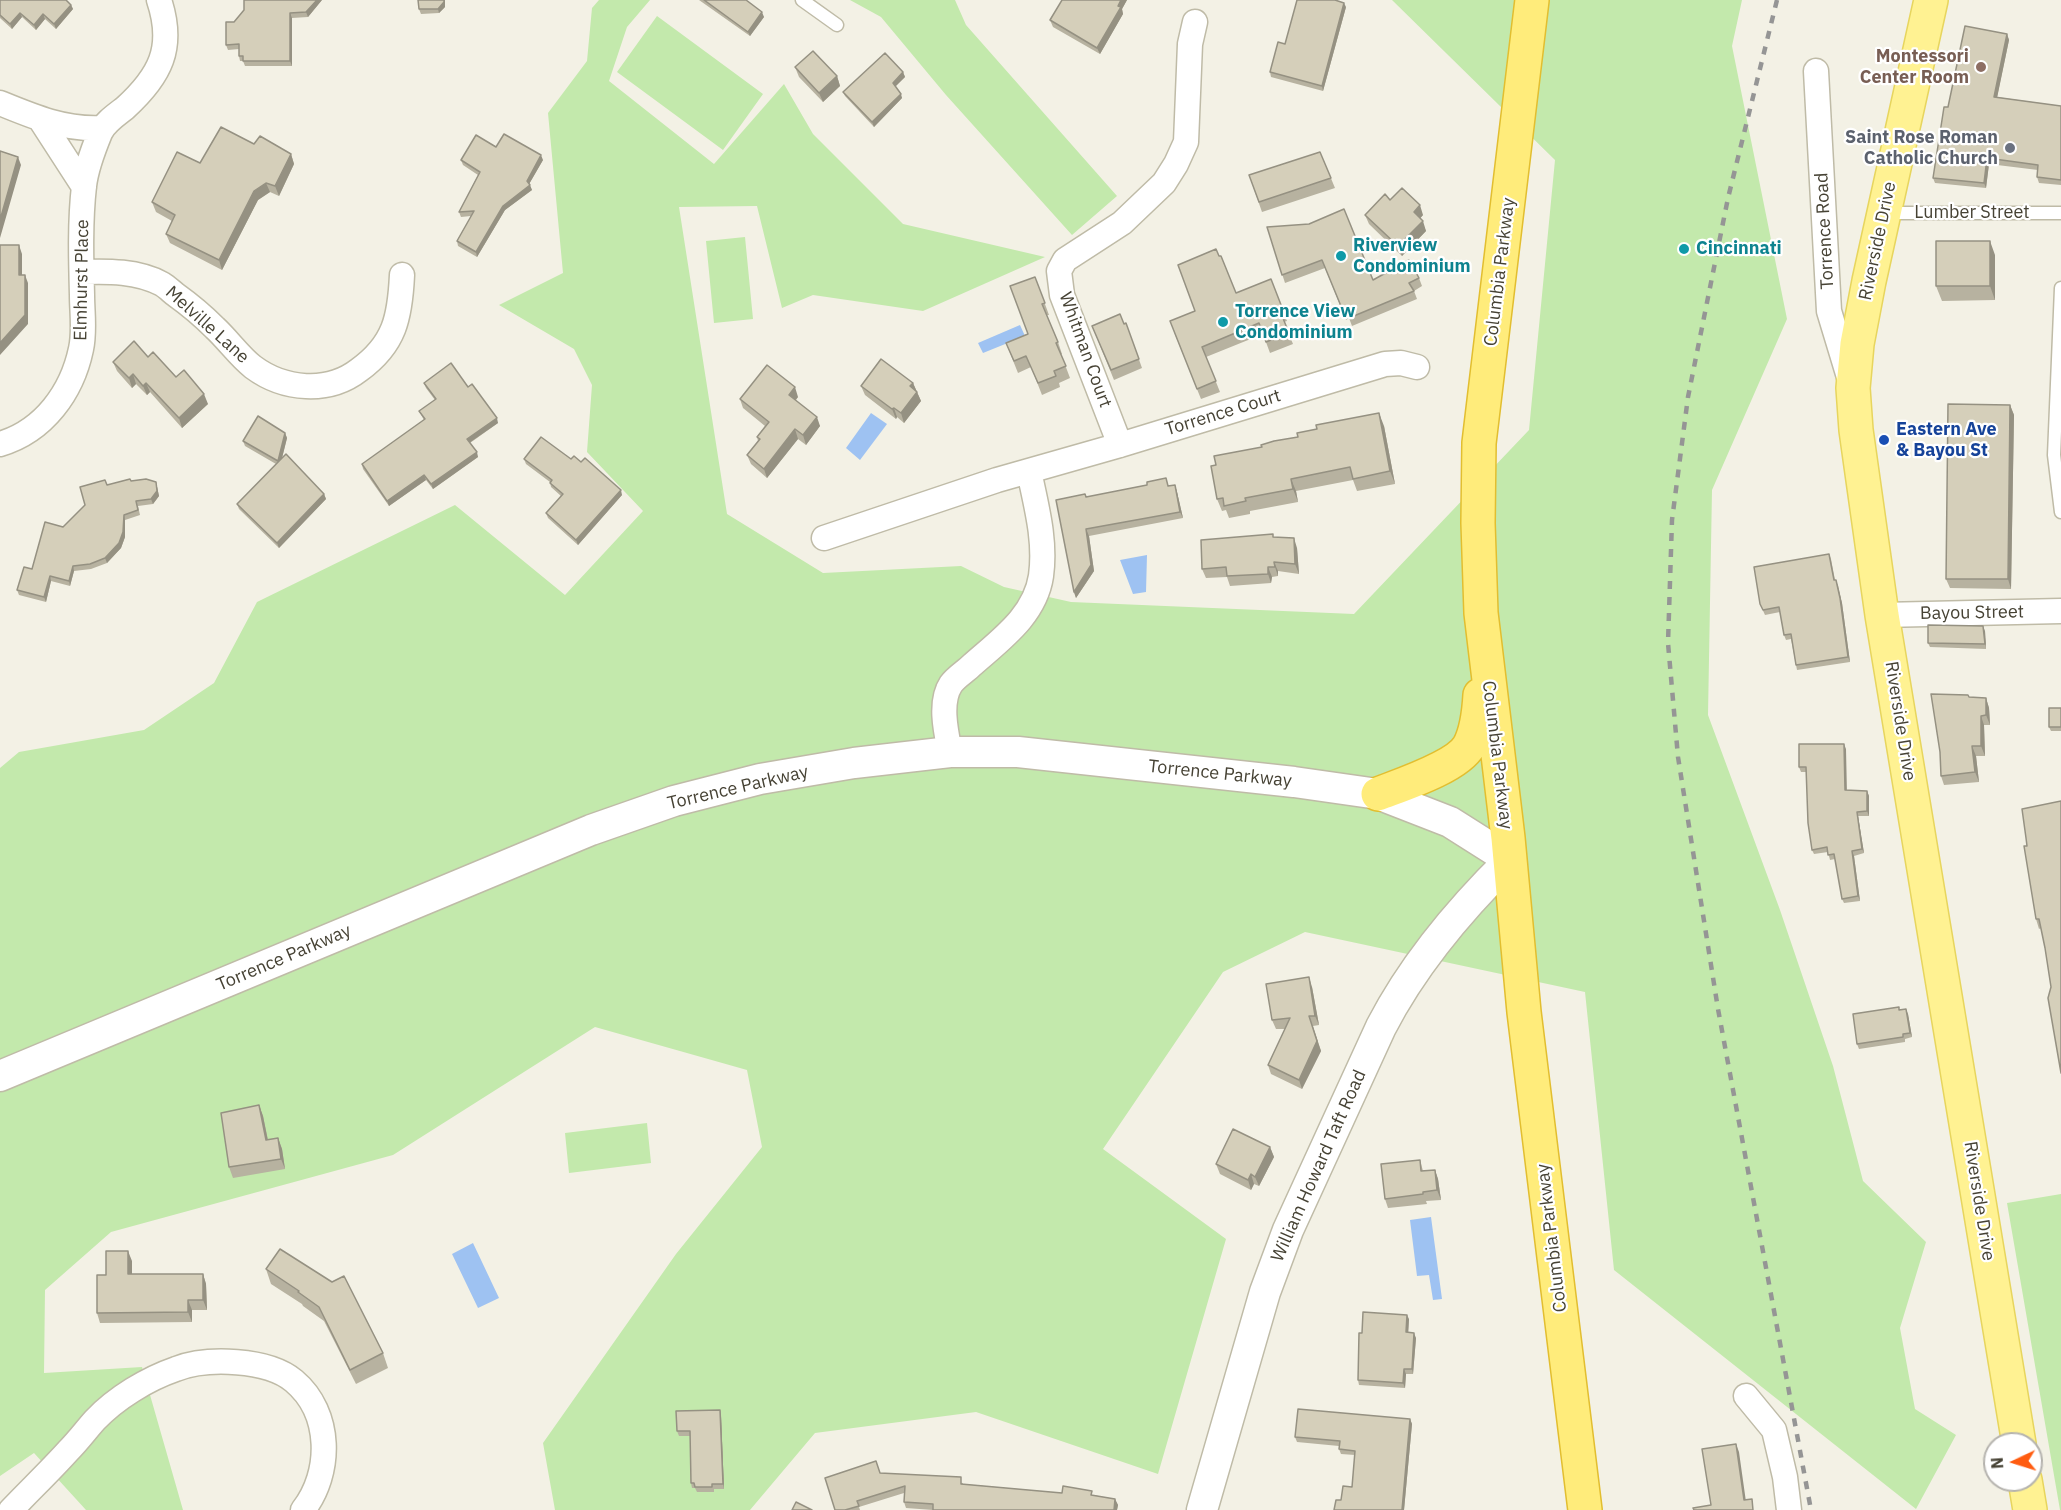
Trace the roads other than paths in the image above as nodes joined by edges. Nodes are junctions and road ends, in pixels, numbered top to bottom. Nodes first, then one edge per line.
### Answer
1 (159, 0) edge
2 (802, 0) edge
3 (1532, 0) edge
4 (1931, 0) edge
5 (1195, 22) dead end
6 (837, 25) dead end
7 (1816, 71) dead end
8 (0, 103) edge
9 (40, 119) junction
10 (102, 128) junction
11 (84, 187) junction
12 (1884, 213) junction
13 (2061, 213) edge
14 (82, 272) junction
15 (402, 275) dead end
16 (2061, 288) edge
17 (1418, 367) dead end
18 (1853, 388) junction
19 (0, 444) edge
20 (1120, 445) junction
21 (1029, 471) junction
22 (2061, 512) edge
23 (824, 538) dead end
24 (2061, 611) edge
25 (1882, 615) junction
26 (1483, 643) junction
27 (950, 752) junction
28 (1378, 794) junction
29 (1510, 860) junction
30 (0, 1076) edge
31 (1746, 1396) dead end
32 (2017, 1432) edge
33 (2027, 1492) edge
34 (11, 1510) edge
35 (303, 1510) edge
36 (1202, 1510) edge
37 (1585, 1510) edge
38 (1789, 1510) edge
39 (2030, 1510) edge

1 - 10 street
2 - 6 lane
3 - 26 highway, Columbia Parkway
4 - 12 main road, Riverside Drive
5 - 20 street, Whitman Court
7 - 18 street, Torrence Road
8 - 9 street
9 - 10 street
9 - 11 street
10 - 11 street, Elmhurst Place
11 - 14 street, Elmhurst Place
12 - 13 lane, Lumber Street
12 - 18 main road, Riverside Drive
14 - 15 street, Melville Lane
14 - 19 street, Elmhurst Place
16 - 22 lane
17 - 20 street, Torrence Court
18 - 25 main road, Riverside Drive
20 - 21 street, Torrence Court
21 - 23 street, Torrence Court
21 - 27 street
24 - 25 street, Bayou Street
25 - 32 main road, Riverside Drive
26 - 28 highway
26 - 29 highway, Columbia Parkway
27 - 28 street, Torrence Parkway
27 - 30 street, Torrence Parkway
28 - 29 street, Torrence Parkway
29 - 36 street, William Howard Taft Road
29 - 37 highway, Columbia Parkway
31 - 38 street
33 - 39 main road
34 - 35 street

